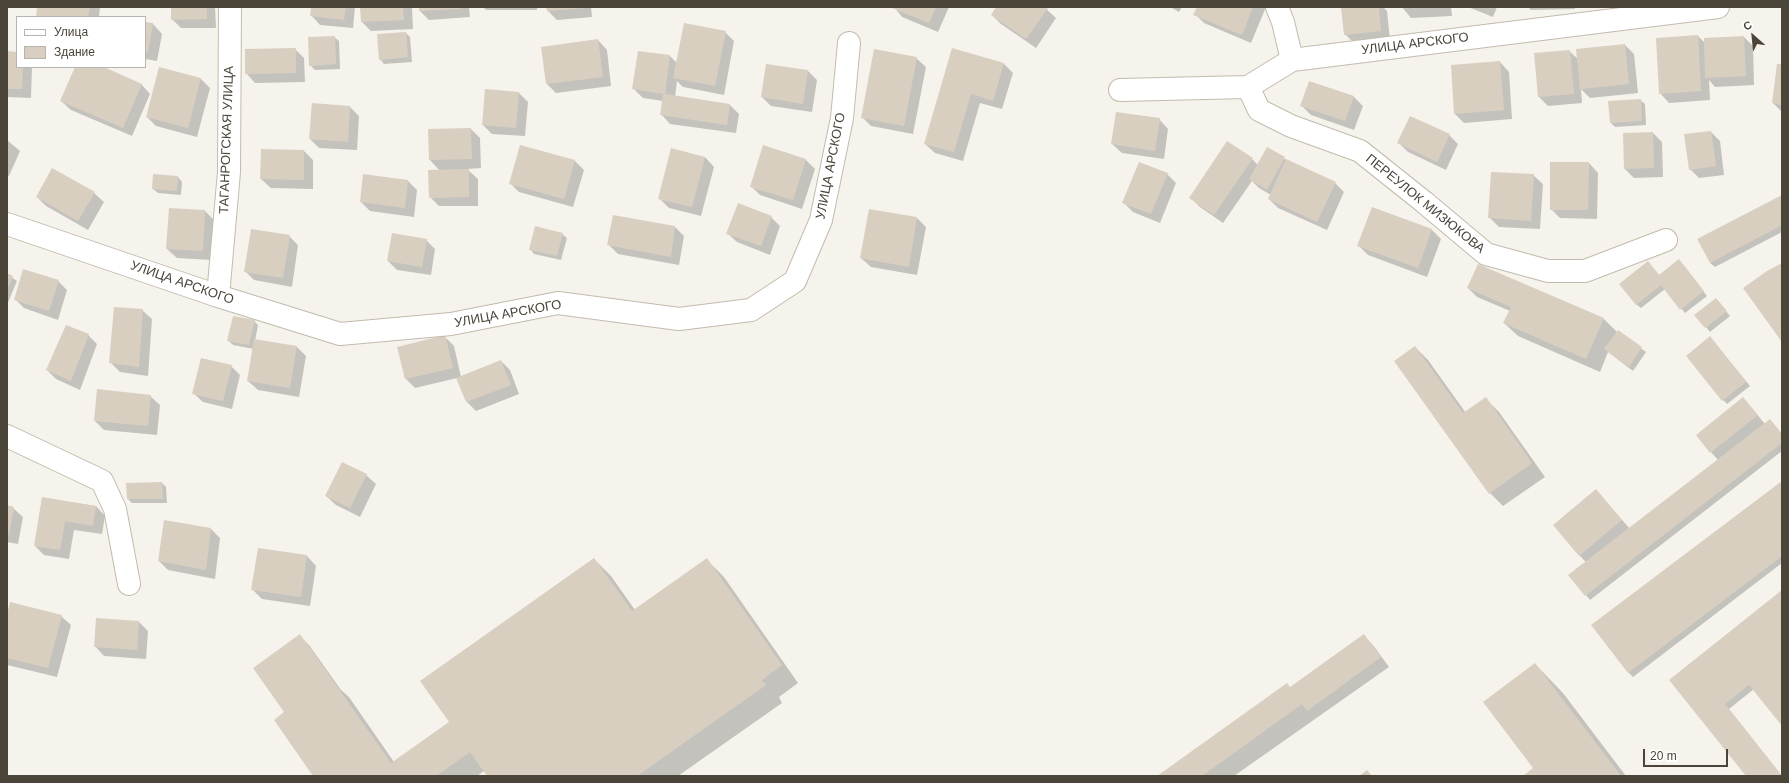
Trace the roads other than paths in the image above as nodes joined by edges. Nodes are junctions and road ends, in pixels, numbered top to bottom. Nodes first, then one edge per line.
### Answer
1 (230, 7) edge
2 (1277, 7) edge
3 (1718, 7) edge
4 (849, 43) dead end
5 (1292, 60) junction
6 (1248, 87) junction
7 (1120, 90) dead end
8 (7, 224) edge
9 (1666, 240) dead end
10 (218, 296) junction
11 (7, 436) edge
12 (129, 584) dead end

1 - 10 street, ТАГАНРОГСКАЯ УЛИЦА
2 - 5 street
3 - 5 street, УЛИЦА АРСКОГО
4 - 10 street, УЛИЦА АРСКОГО
5 - 6 street, УЛИЦА АРСКОГО
6 - 7 street
6 - 9 street, ПЕРЕУЛОК МИЗЮКОВА
8 - 10 street, УЛИЦА АРСКОГО
11 - 12 street

